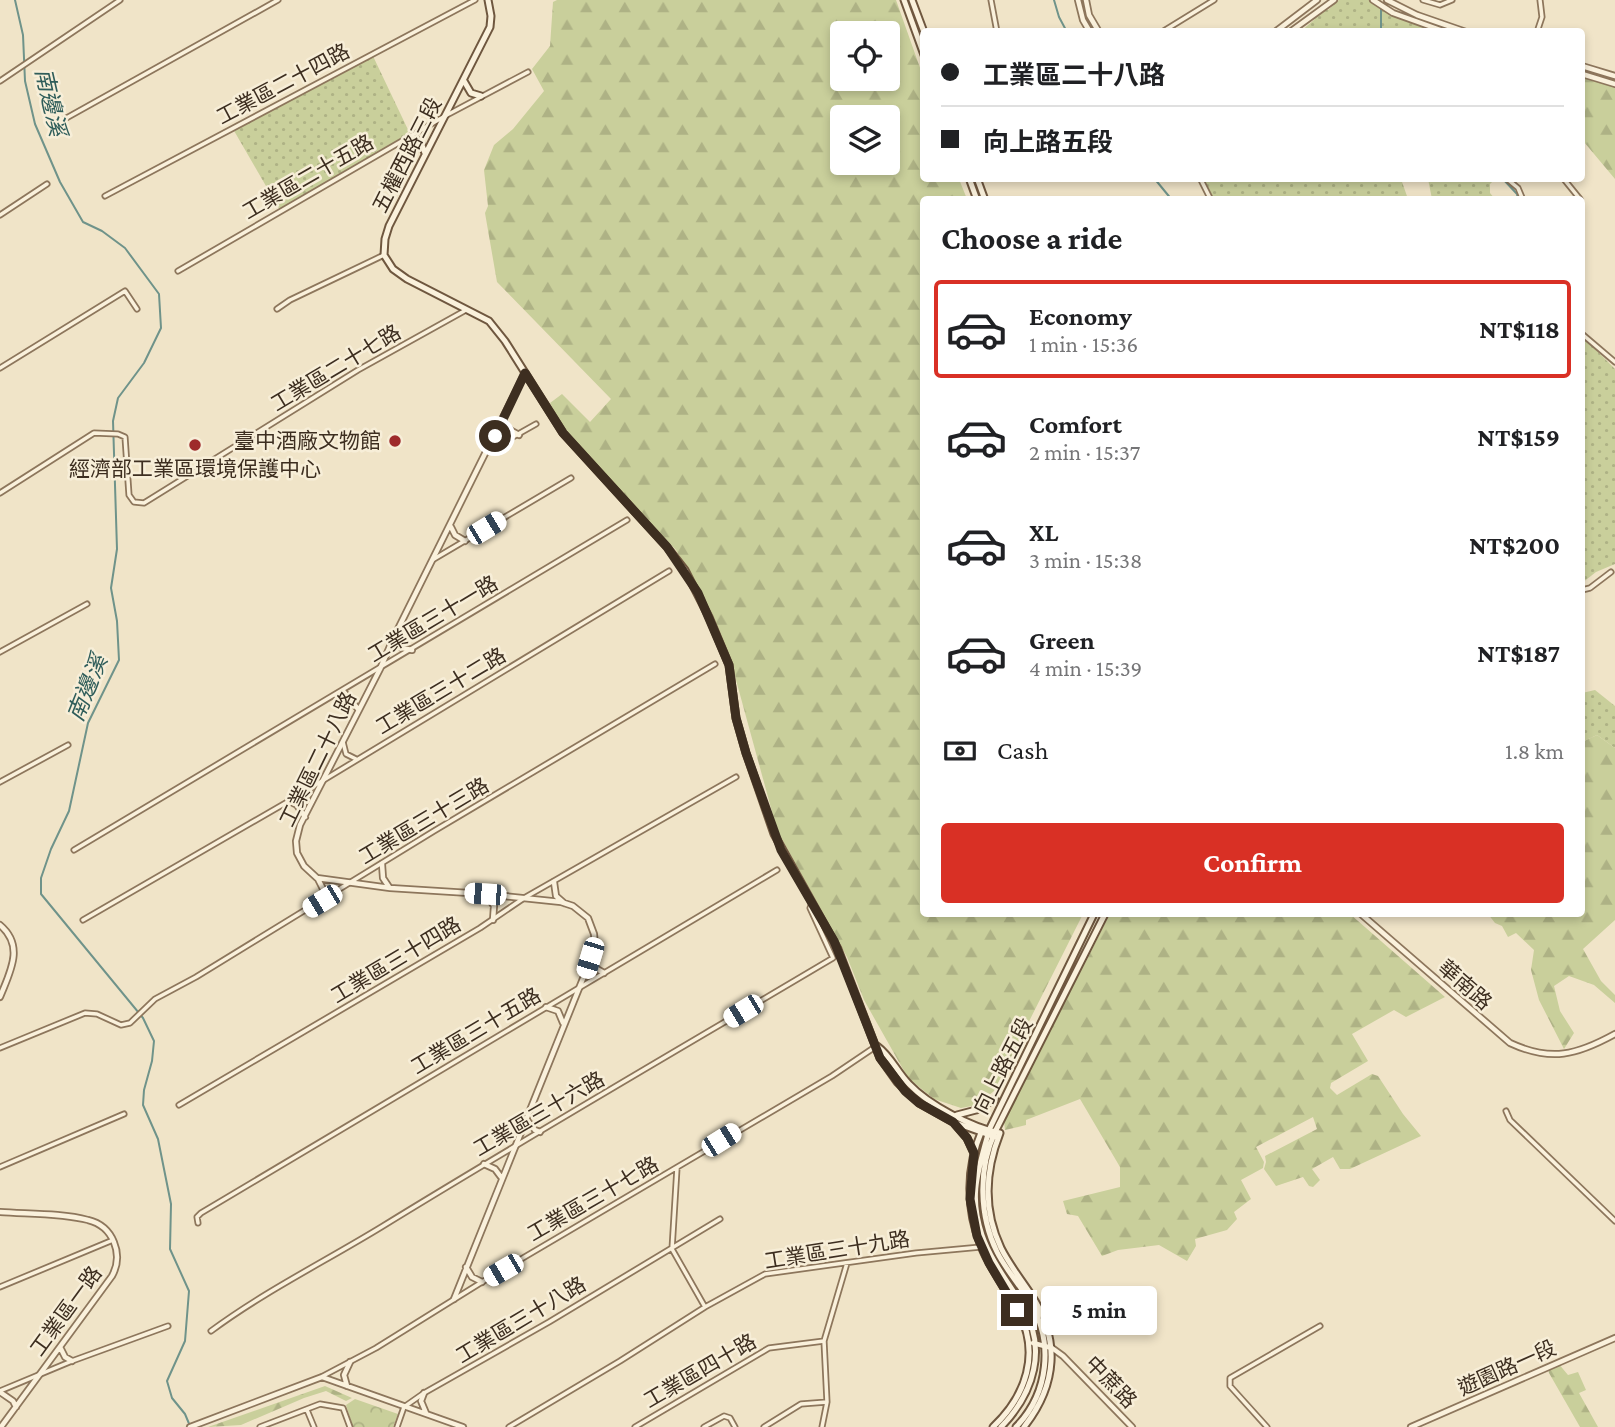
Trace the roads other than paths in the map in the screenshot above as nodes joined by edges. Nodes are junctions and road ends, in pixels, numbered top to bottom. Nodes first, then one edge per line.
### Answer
1 (120, 0) edge
2 (278, 0) edge
3 (475, 0) edge
4 (488, 0) edge
5 (904, 0) edge
6 (912, 0) edge
7 (991, 0) edge
8 (1081, 0) edge
9 (1214, 0) edge
10 (1317, 0) edge
11 (1334, 0) edge
12 (1373, 0) edge
13 (1387, 0) edge
14 (1423, 0) edge
15 (1452, 0) edge
16 (1541, 0) edge
17 (922, 28) edge
18 (996, 28) edge
19 (1088, 28) edge
20 (1097, 28) edge
21 (1168, 28) edge
22 (1280, 28) edge
23 (1296, 28) edge
24 (1435, 28) edge
25 (1454, 28) edge
26 (1539, 28) edge
27 (920, 44) edge
28 (1585, 67) edge
29 (528, 72) dead end
30 (1585, 75) edge
31 (1615, 76) edge
32 (464, 80) junction
33 (0, 81) edge
34 (1615, 84) edge
35 (481, 96) junction
36 (445, 116) junction
37 (61, 121) dead end
38 (411, 136) junction
39 (425, 153) junction
40 (1511, 182) edge
41 (1566, 182) edge
42 (47, 184) dead end
43 (105, 196) dead end
44 (1521, 196) edge
45 (1578, 196) edge
46 (0, 215) edge
47 (384, 255) junction
48 (178, 271) dead end
49 (137, 309) dead end
50 (277, 309) dead end
51 (468, 309) junction
52 (1585, 337) edge
53 (1615, 362) edge
54 (0, 368) edge
55 (525, 373) junction
56 (503, 420) junction
57 (536, 424) dead end
58 (519, 435) junction
59 (488, 451) junction
60 (571, 478) dead end
61 (0, 493) edge
62 (627, 520) dead end
63 (450, 526) junction
64 (465, 541) junction
65 (434, 559) junction
66 (669, 571) dead end
67 (1611, 572) dead end
68 (1585, 589) edge
69 (87, 604) dead end
70 (394, 637) junction
71 (412, 650) junction
72 (0, 652) edge
73 (715, 664) dead end
74 (380, 669) junction
75 (343, 691) junction
76 (358, 709) junction
77 (343, 743) junction
78 (68, 745) dead end
79 (358, 759) junction
80 (736, 777) dead end
81 (324, 778) junction
82 (0, 782) edge
83 (289, 801) junction
84 (305, 818) junction
85 (74, 850) dead end
86 (382, 864) junction
87 (777, 870) dead end
88 (317, 878) junction
89 (554, 882) junction
90 (351, 883) junction
91 (390, 888) junction
92 (485, 894) junction
93 (524, 898) junction
94 (322, 901) junction
95 (812, 902) junction
96 (564, 903) junction
97 (1093, 917) edge
98 (1103, 917) edge
99 (1364, 917) edge
100 (83, 920) dead end
101 (493, 920) junction
102 (2, 929) edge
103 (590, 958) junction
104 (604, 973) junction
105 (578, 989) junction
106 (0, 997) edge
107 (546, 1007) junction
108 (562, 1027) junction
109 (1615, 1034) edge
110 (877, 1046) junction
111 (0, 1048) edge
112 (995, 1099) dead end
113 (178, 1105) dead end
114 (1506, 1111) dead end
115 (124, 1114) dead end
116 (526, 1119) junction
117 (954, 1119) junction
118 (540, 1132) junction
119 (991, 1133) junction
120 (514, 1146) junction
121 (974, 1153) junction
122 (484, 1164) junction
123 (0, 1167) edge
124 (677, 1168) junction
125 (502, 1178) junction
126 (0, 1212) edge
127 (720, 1219) dead end
128 (1615, 1221) edge
129 (198, 1223) dead end
130 (113, 1240) junction
131 (981, 1247) junction
132 (672, 1249) junction
133 (847, 1263) junction
134 (466, 1267) junction
135 (482, 1282) junction
136 (0, 1287) edge
137 (454, 1299) junction
138 (705, 1307) junction
139 (168, 1326) dead end
140 (1320, 1326) dead end
141 (211, 1331) dead end
142 (1615, 1338) edge
143 (824, 1341) junction
144 (1029, 1343) junction
145 (1037, 1343) junction
146 (60, 1347) junction
147 (1049, 1347) junction
148 (1063, 1356) junction
149 (72, 1361) junction
150 (1052, 1361) junction
151 (350, 1362) junction
152 (39, 1374) junction
153 (322, 1377) junction
154 (354, 1390) junction
155 (0, 1392) edge
156 (424, 1393) junction
157 (827, 1402) junction
158 (404, 1407) junction
159 (16, 1408) junction
160 (306, 1410) junction
161 (429, 1415) junction
162 (276, 1420) junction
163 (1, 1427) edge
164 (190, 1427) edge
165 (260, 1427) edge
166 (279, 1427) edge
167 (313, 1427) edge
168 (350, 1427) edge
169 (397, 1427) edge
170 (463, 1427) edge
171 (509, 1427) edge
172 (635, 1427) edge
173 (704, 1427) edge
174 (735, 1427) edge
175 (764, 1427) edge
176 (822, 1427) edge
177 (993, 1427) edge
178 (1001, 1427) edge
179 (1016, 1427) edge
180 (1024, 1427) edge
181 (1132, 1427) edge
182 (1267, 1427) edge
183 (1411, 1427) edge

1 - 33 street
2 - 37 street
3 - 43 street, 工業區二十四路
4 - 32 main road, 五權西路三段
5 - 27 main road
6 - 17 main road
7 - 18 street
8 - 19 street
8 - 20 street
9 - 21 street
10 - 22 street
11 - 23 street
12 - 24 street
13 - 25 street
14 - 15 street
16 - 26 street
28 - 31 street
29 - 35 street, 工業區二十五路
30 - 34 street
32 - 35 main road
32 - 36 main road, 五權西路三段
35 - 36 street, 工業區二十五路
36 - 38 street, 工業區二十五路
36 - 39 main road, 五權西路三段
38 - 39 main road
38 - 48 street, 工業區二十五路
39 - 47 main road, 五權西路三段
40 - 44 street
41 - 45 street
42 - 46 street
47 - 50 street
47 - 51 main road
49 - 54 street
51 - 55 main road
51 - 61 street, 工業區二十七路
52 - 53 street
55 - 56 street, 工業區二十八路
55 - 95 main road
56 - 58 street
56 - 59 street, 工業區二十八路
57 - 58 street
58 - 59 street
59 - 63 street, 工業區二十八路
60 - 64 street
62 - 71 street, 工業區三十一路
63 - 64 street
63 - 65 street, 工業區二十八路
64 - 65 street
65 - 70 street, 工業區二十八路
66 - 79 street, 工業區三十二路
67 - 68 street
69 - 72 street
70 - 71 street
70 - 74 street, 工業區二十八路
71 - 74 street, 工業區三十一路
73 - 86 street, 工業區三十三路
74 - 75 street, 工業區三十一路
74 - 76 street, 工業區二十八路
75 - 76 street
75 - 85 street, 工業區三十一路
76 - 77 street, 工業區二十八路
77 - 79 street
77 - 81 street, 工業區二十八路
78 - 82 street
79 - 81 street, 工業區三十二路
80 - 89 street, 工業區三十四路
81 - 83 street, 工業區三十二路
81 - 84 street, 工業區二十八路
83 - 84 street
83 - 100 street, 工業區三十二路
84 - 88 street, 工業區二十八路
86 - 90 street, 工業區三十三路
86 - 91 street
87 - 104 street, 工業區三十五路
88 - 90 street
88 - 94 street
89 - 93 street, 工業區三十四路
89 - 96 street
90 - 91 street
90 - 94 street, 工業區三十三路
91 - 92 street
92 - 93 street
92 - 101 street
93 - 96 street
93 - 101 street, 工業區三十四路
94 - 111 street, 工業區三十三路
95 - 110 main road
95 - 118 street, 工業區三十六路
96 - 103 street
97 - 119 main road, 向上路五段
98 - 119 main road, 向上路五段
99 - 109 street, 華南路
101 - 113 street, 工業區三十四路
102 - 106 street
103 - 104 street
103 - 105 street
104 - 105 street, 工業區三十五路
105 - 107 street, 工業區三十五路
105 - 108 street
107 - 108 street
107 - 129 street, 工業區三十五路
108 - 116 street
110 - 117 main road
110 - 124 street, 工業區三十七路
112 - 117 main road
114 - 128 street
115 - 123 street
116 - 118 street
116 - 120 street
117 - 119 main road
117 - 121 main road
118 - 120 street, 工業區三十六路
119 - 121 main road, 向上路五段
119 - 145 main road, 向上路五段
119 - 147 main road, 向上路五段
120 - 122 street, 工業區三十六路
120 - 125 street
121 - 131 main road, 向上路五段
122 - 125 street
122 - 141 street, 工業區三十六路
124 - 132 street
124 - 135 street, 工業區三十七路
125 - 134 street
126 - 130 street
127 - 132 street, 工業區三十八路
130 - 136 street
130 - 146 street, 工業區一路
131 - 133 street, 工業區三十九路
131 - 144 main road, 向上路五段
132 - 138 street
132 - 156 street, 工業區三十八路
133 - 138 street, 工業區三十九路
133 - 143 street
134 - 135 street
134 - 137 street
135 - 137 street, 工業區三十七路
137 - 151 street, 工業區三十七路
138 - 171 street, 工業區三十九路
139 - 149 street
140 - 182 street
142 - 183 street, 遊園路一段
143 - 157 street
143 - 172 street, 工業區四十路
144 - 145 street, 中蔗路
144 - 177 main road, 向上路五段
145 - 147 street, 中蔗路
145 - 178 main road, 向上路五段
146 - 149 street
146 - 152 street, 工業區一路
147 - 148 street, 中蔗路
147 - 150 main road, 向上路五段
147 - 179 main road, 向上路五段
148 - 150 street
148 - 181 street, 中蔗路
149 - 152 street
150 - 180 main road, 向上路五段
151 - 153 street, 工業區三十七路
151 - 154 street
152 - 155 street
152 - 159 street, 工業區一路
153 - 154 street
153 - 164 street
154 - 158 street
155 - 159 street
156 - 158 street, 工業區三十八路
156 - 161 street
157 - 175 street
157 - 176 street
158 - 161 street
158 - 169 street
159 - 163 street, 工業區一路
160 - 162 street
160 - 167 street
160 - 168 street
161 - 170 street
162 - 165 street
162 - 166 street
173 - 174 street

